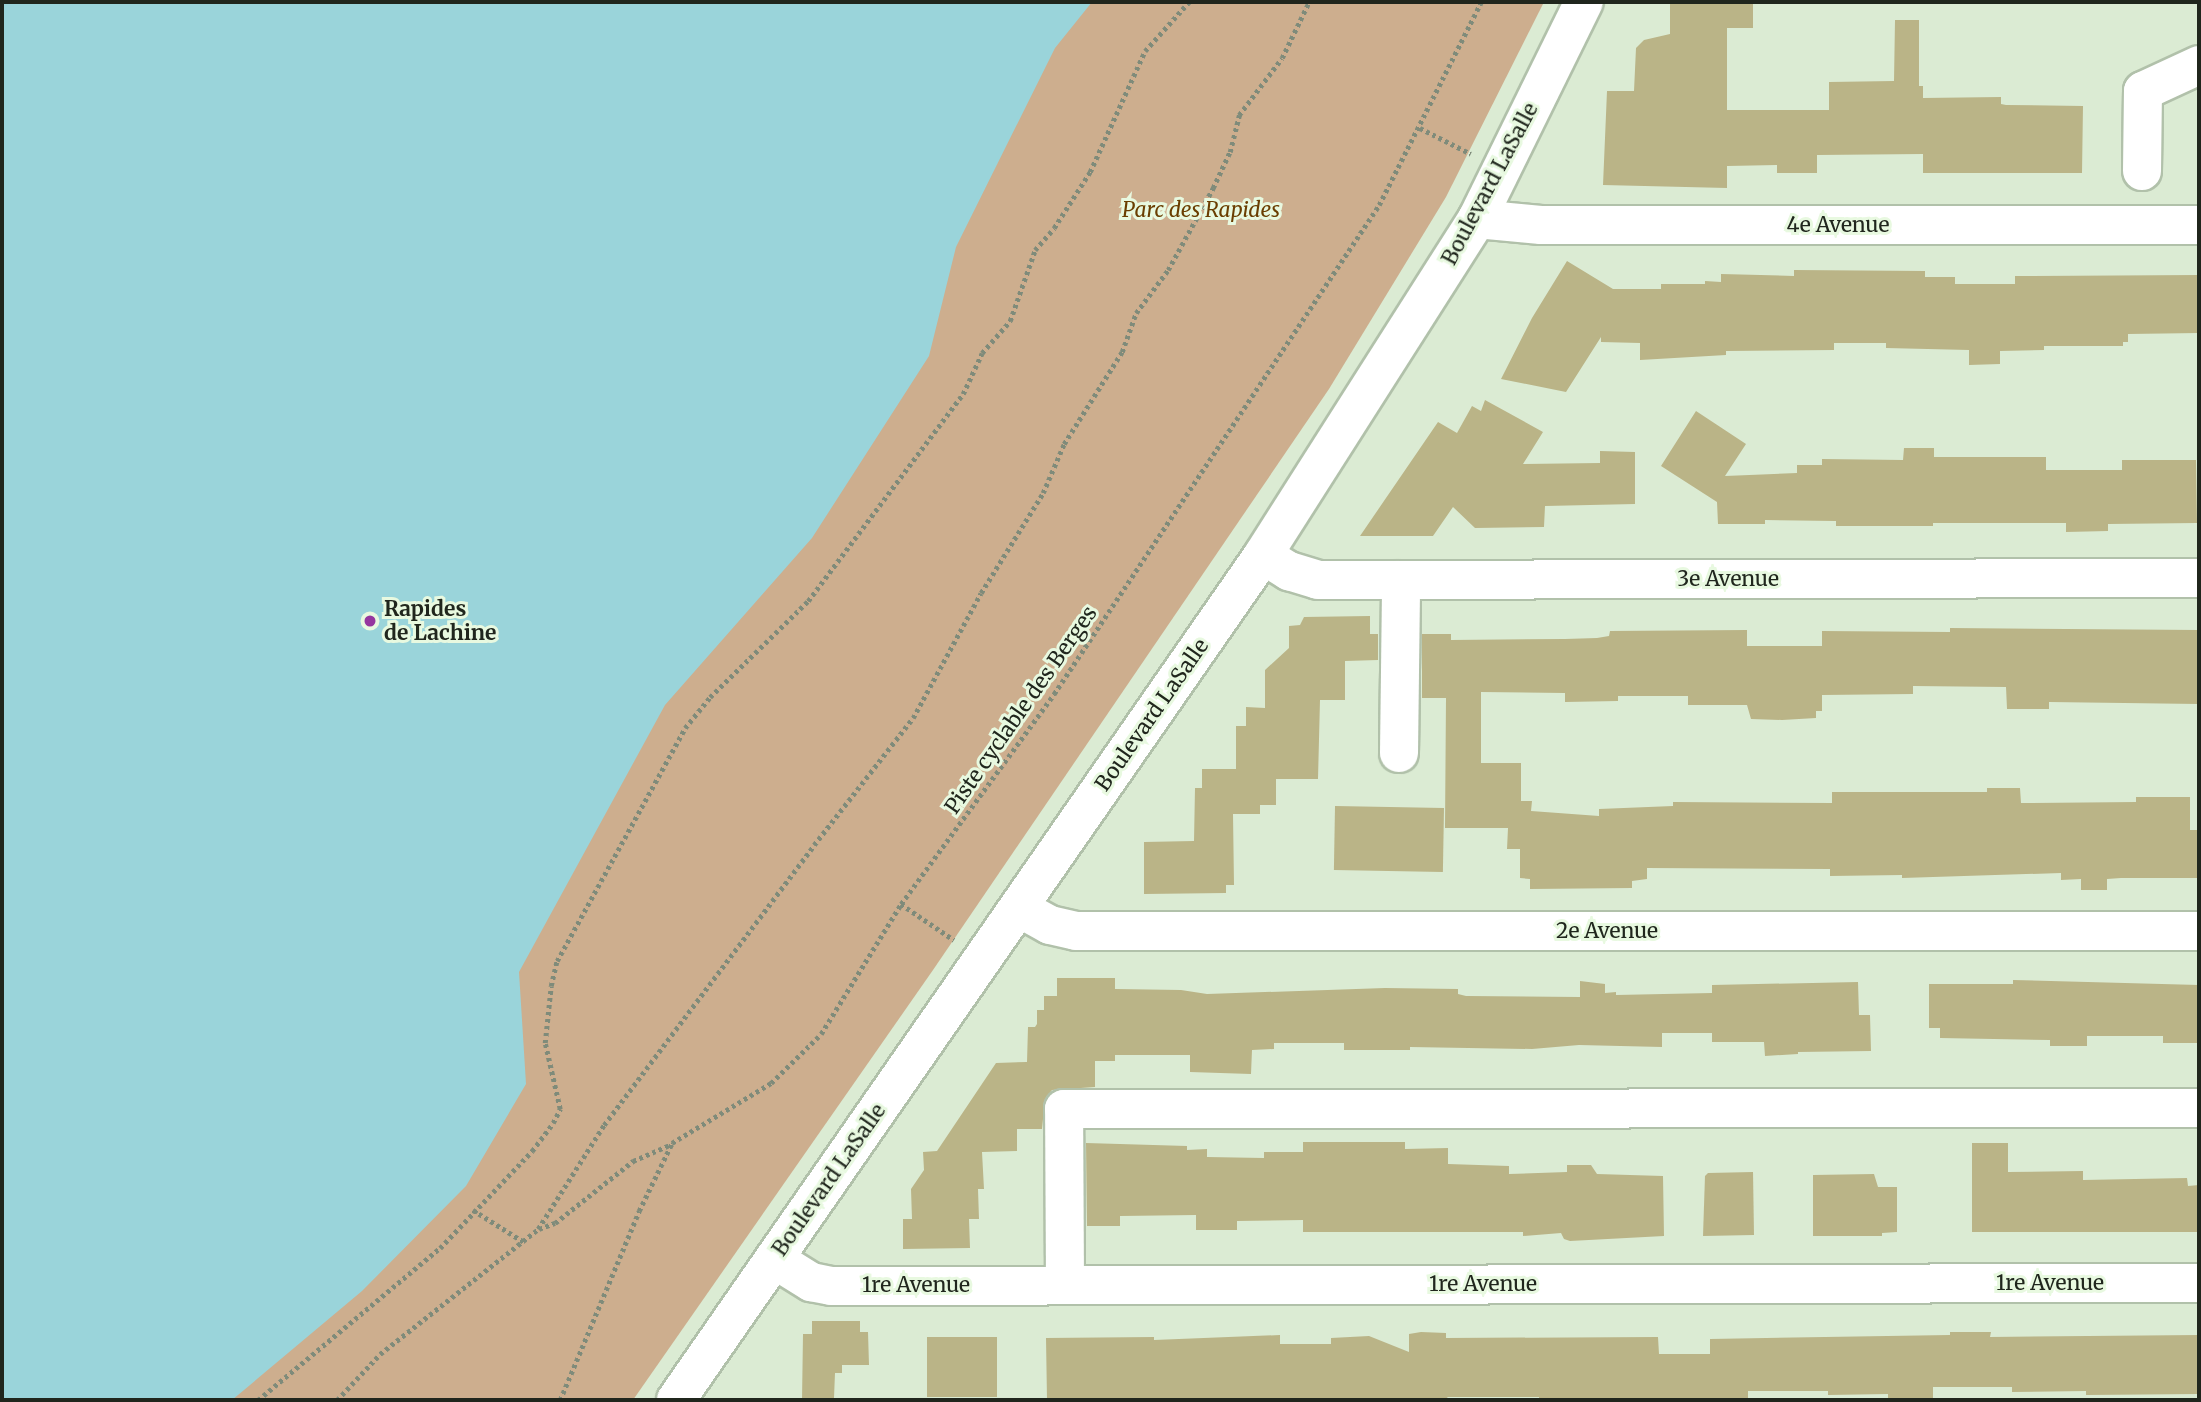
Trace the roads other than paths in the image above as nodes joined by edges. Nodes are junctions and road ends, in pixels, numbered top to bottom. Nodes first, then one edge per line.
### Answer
1 (1584, 2) edge
2 (2199, 65) edge
3 (2142, 171) dead end
4 (1477, 219) junction
5 (2199, 225) edge
6 (1263, 555) junction
7 (2199, 578) edge
8 (1401, 580) junction
9 (1399, 752) dead end
10 (1019, 908) junction
11 (2199, 931) edge
12 (2199, 1108) edge
13 (774, 1259) junction
14 (2199, 1283) edge
15 (1065, 1284) junction
16 (676, 1400) edge

1 - 4 street, Boulevard LaSalle
2 - 3 street
4 - 5 street, 4e Avenue
4 - 6 street, Boulevard LaSalle
6 - 8 street, 3e Avenue
6 - 10 street, Boulevard LaSalle
7 - 8 street, 3e Avenue
8 - 9 street
10 - 11 street, 2e Avenue
10 - 13 street, Boulevard LaSalle
12 - 15 street
13 - 15 street, 1re Avenue
13 - 16 street, Boulevard LaSalle
14 - 15 street, 1re Avenue

